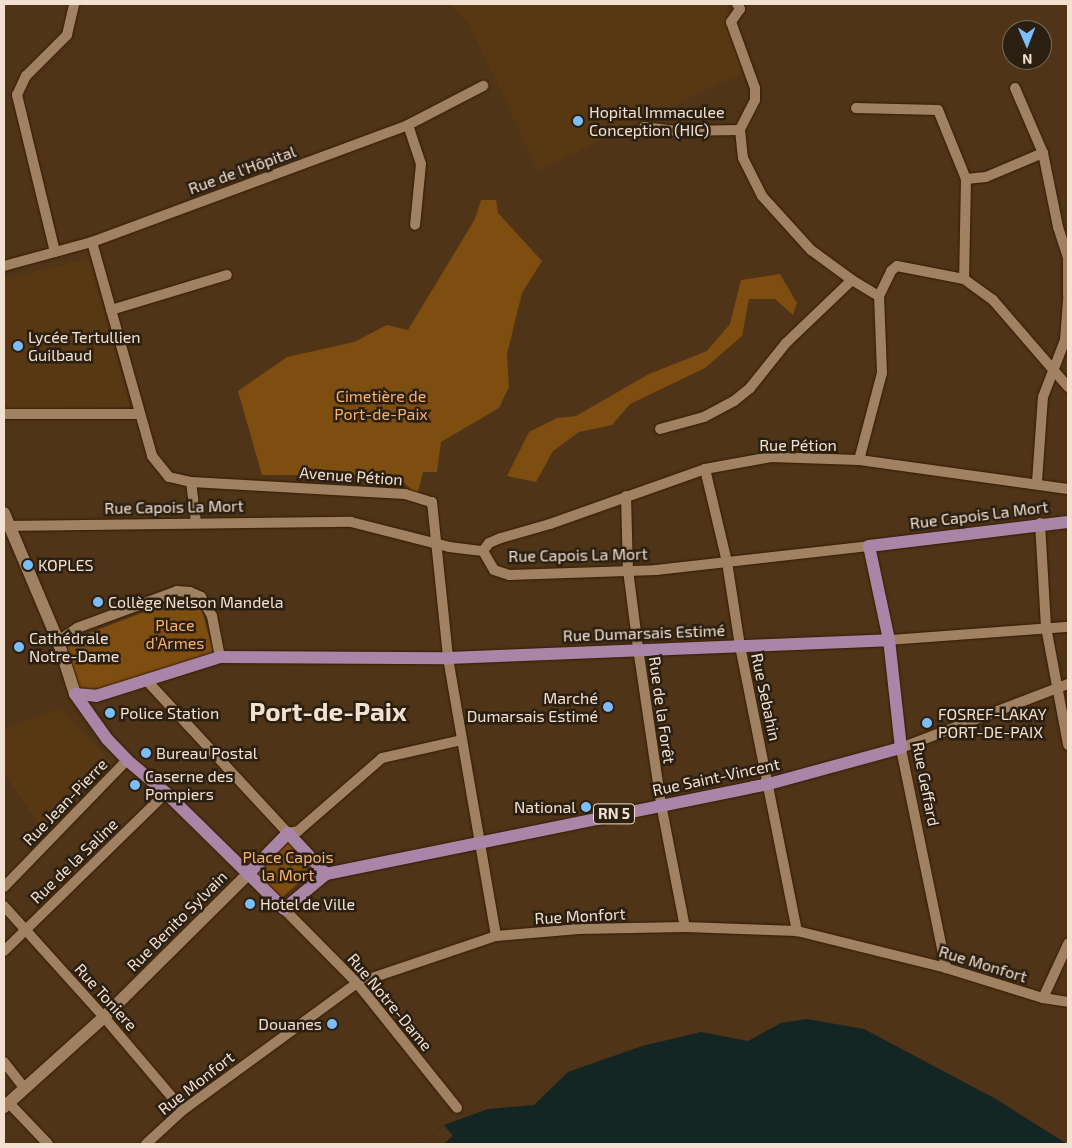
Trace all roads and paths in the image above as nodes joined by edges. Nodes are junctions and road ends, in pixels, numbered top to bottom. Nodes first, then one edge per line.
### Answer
1 (74, 4) edge
2 (737, 4) edge
3 (483, 86) dead end
4 (1015, 88) dead end
5 (856, 108) dead end
6 (408, 125) junction
7 (644, 127) dead end
8 (740, 130) junction
9 (1043, 153) junction
10 (966, 179) junction
11 (415, 225) dead end
12 (92, 242) junction
13 (55, 252) junction
14 (4, 266) edge
15 (227, 276) dead end
16 (964, 279) junction
17 (852, 280) junction
18 (879, 296) junction
19 (1068, 296) edge
20 (1068, 300) edge
21 (111, 310) junction
22 (1053, 368) junction
23 (1068, 387) edge
24 (4, 414) edge
25 (139, 414) junction
26 (660, 429) dead end
27 (859, 460) junction
28 (705, 469) junction
29 (191, 482) junction
30 (1037, 482) junction
31 (1068, 489) edge
32 (626, 496) junction
33 (4, 513) edge
34 (196, 522) junction
35 (1068, 522) edge
36 (1040, 523) junction
37 (7, 526) edge
38 (436, 543) junction
39 (869, 546) junction
40 (483, 550) junction
41 (727, 562) junction
42 (628, 570) junction
43 (1046, 627) junction
44 (1068, 627) edge
45 (889, 640) junction
46 (58, 641) junction
47 (740, 646) junction
48 (638, 648) junction
49 (220, 657) junction
50 (448, 658) junction
51 (148, 682) junction
52 (1068, 684) edge
53 (1055, 689) junction
54 (75, 694) junction
55 (462, 740) junction
56 (1068, 745) edge
57 (901, 748) junction
58 (127, 760) junction
59 (768, 784) junction
60 (166, 793) junction
61 (661, 804) junction
62 (288, 833) junction
63 (480, 843) junction
64 (248, 874) junction
65 (326, 874) junction
66 (4, 887) edge
67 (4, 906) edge
68 (284, 909) junction
69 (685, 927) junction
70 (25, 930) junction
71 (797, 930) junction
72 (496, 936) junction
73 (1068, 944) edge
74 (4, 951) edge
75 (946, 968) junction
76 (357, 983) junction
77 (1042, 998) junction
78 (1068, 1002) edge
79 (104, 1017) junction
80 (4, 1062) edge
81 (24, 1088) junction
82 (6, 1104) edge
83 (457, 1108) dead end
84 (183, 1110) junction
85 (48, 1144) edge
86 (146, 1144) edge

1 - 13 street
2 - 8 street
3 - 6 street, Rue de l'Hôpital
4 - 9 street
5 - 10 street
6 - 11 street
6 - 12 street, Rue de l'Hôpital
7 - 8 street
8 - 17 street
9 - 10 street
9 - 19 street
10 - 16 street
12 - 13 street, Rue de l'Hôpital
12 - 21 street, Avenue Pétion
13 - 14 street, Rue de l'Hôpital
15 - 21 street
16 - 18 street
16 - 22 street
17 - 18 street
17 - 26 street
18 - 27 street
20 - 22 street
21 - 25 street, Avenue Pétion
22 - 23 street
22 - 30 street
24 - 25 street
25 - 29 street, Avenue Pétion
27 - 28 street, Rue Pétion
27 - 30 street, Rue Pétion
28 - 32 street, Rue Pétion
28 - 41 street, Rue Sebahin
29 - 34 street
29 - 38 street, Avenue Pétion
30 - 31 street, Rue Pétion
32 - 40 street, Rue Pétion
32 - 42 street, Rue de la Forêt
33 - 37 main road, Rue Notre-Dame
34 - 37 street, Rue Capois La Mort
34 - 38 street, Rue Capois La Mort
35 - 36 main road, Rue Capois La Mort
36 - 39 main road, Rue Capois La Mort
36 - 43 street
37 - 46 main road, Rue Notre-Dame
38 - 40 street, Rue Capois La Mort
38 - 50 street, Avenue Pétion
39 - 41 street, Rue Capois La Mort
39 - 45 main road, Rue Geffard
40 - 42 street, Rue Capois La Mort
41 - 42 street, Rue Capois La Mort
41 - 47 street, Rue Sebahin
42 - 48 street, Rue de la Forêt
43 - 44 street, Rue Dumarsais Estimé
43 - 45 street, Rue Dumarsais Estimé
43 - 53 street
45 - 47 main road, Rue Dumarsais Estimé
45 - 57 main road, Rue Geffard
46 - 49 street
46 - 54 main road, Rue Notre-Dame
47 - 48 main road, Rue Dumarsais Estimé
47 - 59 street, Rue Sebahin
48 - 50 main road, Rue Dumarsais Estimé
48 - 61 street, Rue de la Forêt
49 - 50 main road, Rue Dumarsais Estimé
49 - 51 main road, Rue Dumarsais Estimé
50 - 55 street, Avenue Pétion
51 - 54 main road, Rue Dumarsais Estimé
51 - 62 street
52 - 53 street, Rue Saint-Vincent / RN 5
53 - 56 street
53 - 57 street, Rue Saint-Vincent / RN 5
54 - 58 main road, Rue Notre-Dame
55 - 62 street, Rue Benito Sylvain
55 - 63 street, Avenue Pétion
57 - 59 main road, Rue Saint-Vincent / RN 5
57 - 75 street, Rue Geffard
58 - 60 main road, Rue Notre-Dame
58 - 66 street, Rue Jean-Pierre
59 - 61 main road, Rue Saint-Vincent / RN 5
59 - 71 street, Rue Sebahin
60 - 64 main road, Rue Notre-Dame
60 - 70 street, Rue de la Saline
61 - 63 main road, Rue Saint-Vincent / RN 5
61 - 69 street, Rue de la Forêt
62 - 64 main road, Rue Benito Sylvain
62 - 65 main road
63 - 65 main road, Rue Saint-Vincent / RN 5
63 - 72 street, Avenue Pétion
64 - 68 main road, Rue Notre-Dame
64 - 79 main road, Rue Benito Sylvain
65 - 68 main road, Rue Saint-Vincent
67 - 70 street, Rue Toniere
68 - 76 street, Rue Notre-Dame
69 - 71 street, Rue Monfort
69 - 72 street, Rue Monfort
70 - 74 street, Rue de la Saline
70 - 79 street, Rue Toniere
71 - 75 street, Rue Monfort
72 - 76 street, Rue Monfort
73 - 77 street
75 - 77 street, Rue Monfort
76 - 83 street, Rue Notre-Dame
76 - 84 street, Rue Monfort
77 - 78 street, Rue Monfort
79 - 81 main road, Rue Benito Sylvain
79 - 84 street, Rue Toniere
80 - 81 street
81 - 82 main road, Rue Benito Sylvain
82 - 85 street
84 - 86 street, Rue Monfort

